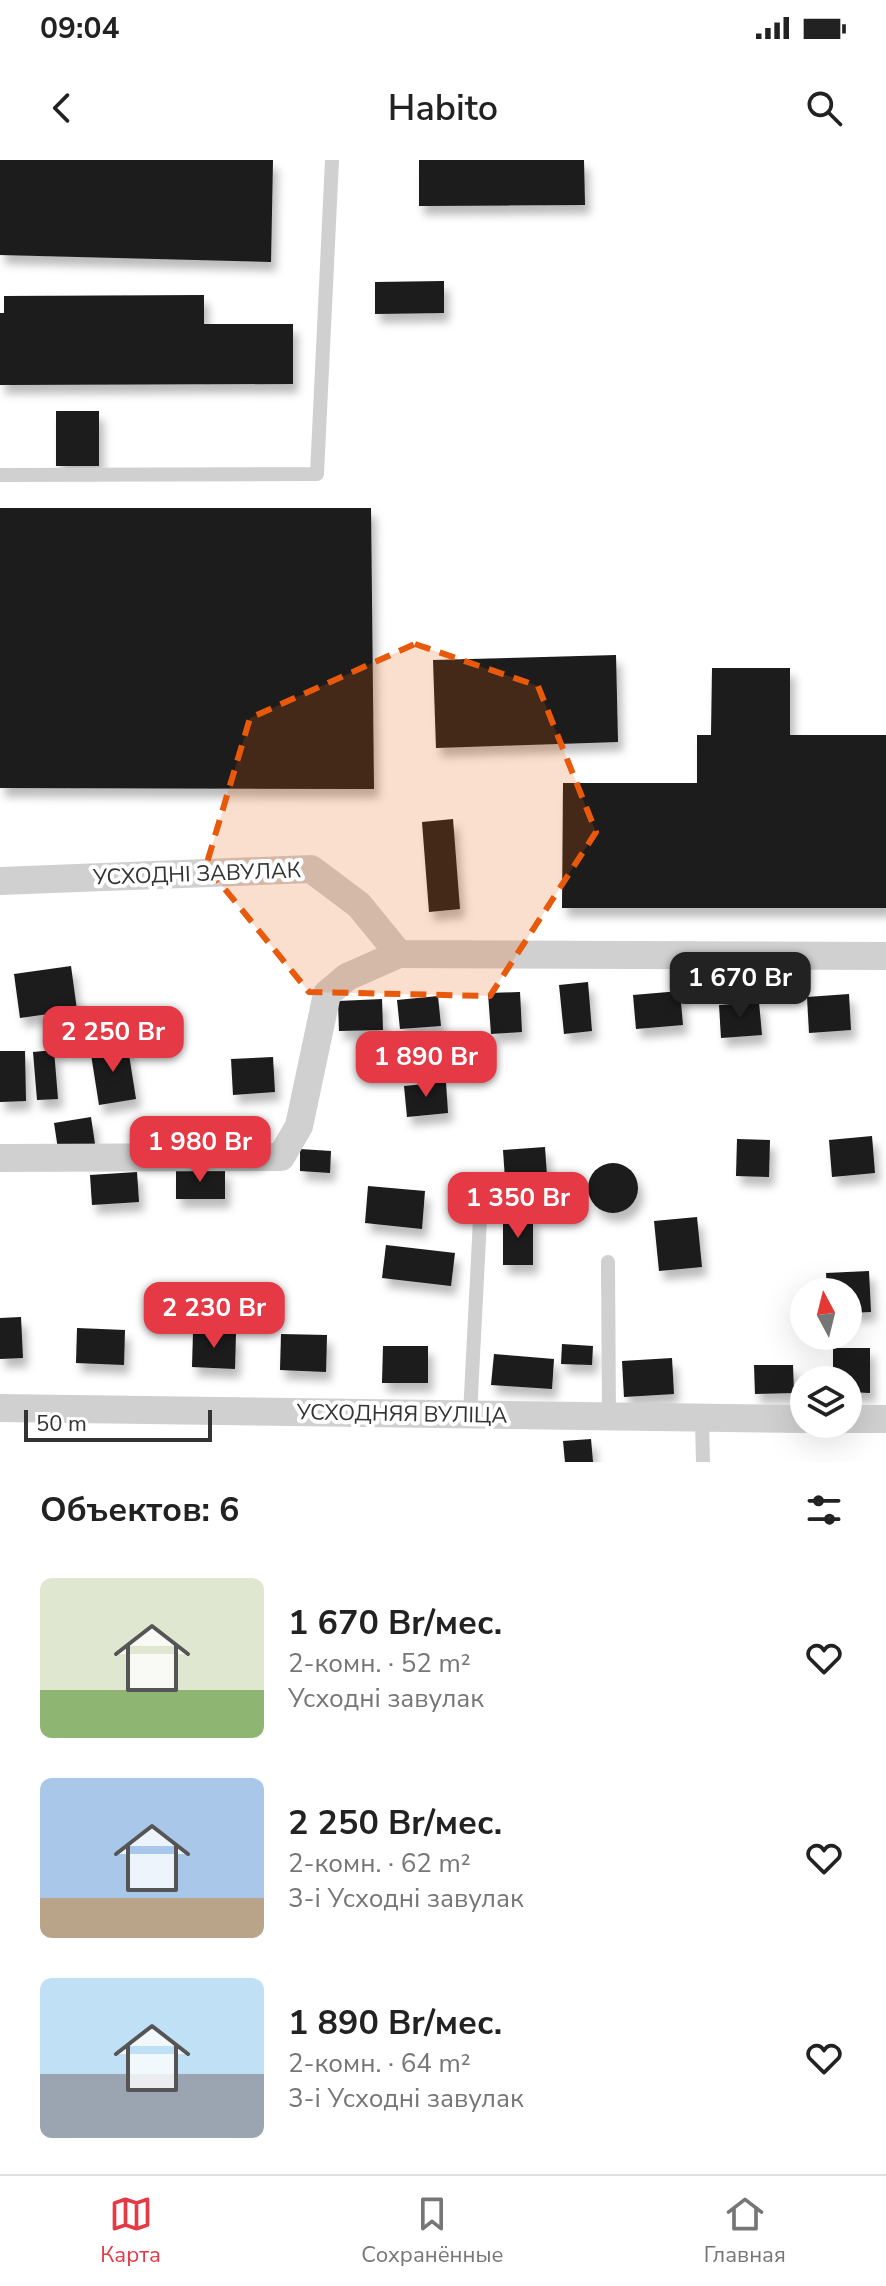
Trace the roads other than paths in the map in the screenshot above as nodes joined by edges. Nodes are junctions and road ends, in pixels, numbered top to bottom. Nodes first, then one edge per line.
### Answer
1 (332, 160) edge
2 (0, 475) edge
3 (0, 881) edge
4 (399, 954) junction
5 (886, 956) edge
6 (0, 1158) edge
7 (480, 1219) dead end
8 (608, 1262) dead end
9 (0, 1408) edge
10 (470, 1415) junction
11 (609, 1417) junction
12 (702, 1419) junction
13 (790, 1419) edge
14 (862, 1419) edge
15 (886, 1419) edge
16 (703, 1462) edge

1 - 2 lane
3 - 4 street, УСХОДНІ ЗАВУЛАК
4 - 5 street
4 - 6 street
7 - 10 lane
8 - 11 lane
9 - 10 street, УСХОДНЯЯ ВУЛІЦА
10 - 11 street, УСХОДНЯЯ ВУЛІЦА
11 - 12 street, УСХОДНЯЯ ВУЛІЦА
12 - 13 street, УСХОДНЯЯ ВУЛІЦА
12 - 16 lane
14 - 15 street

